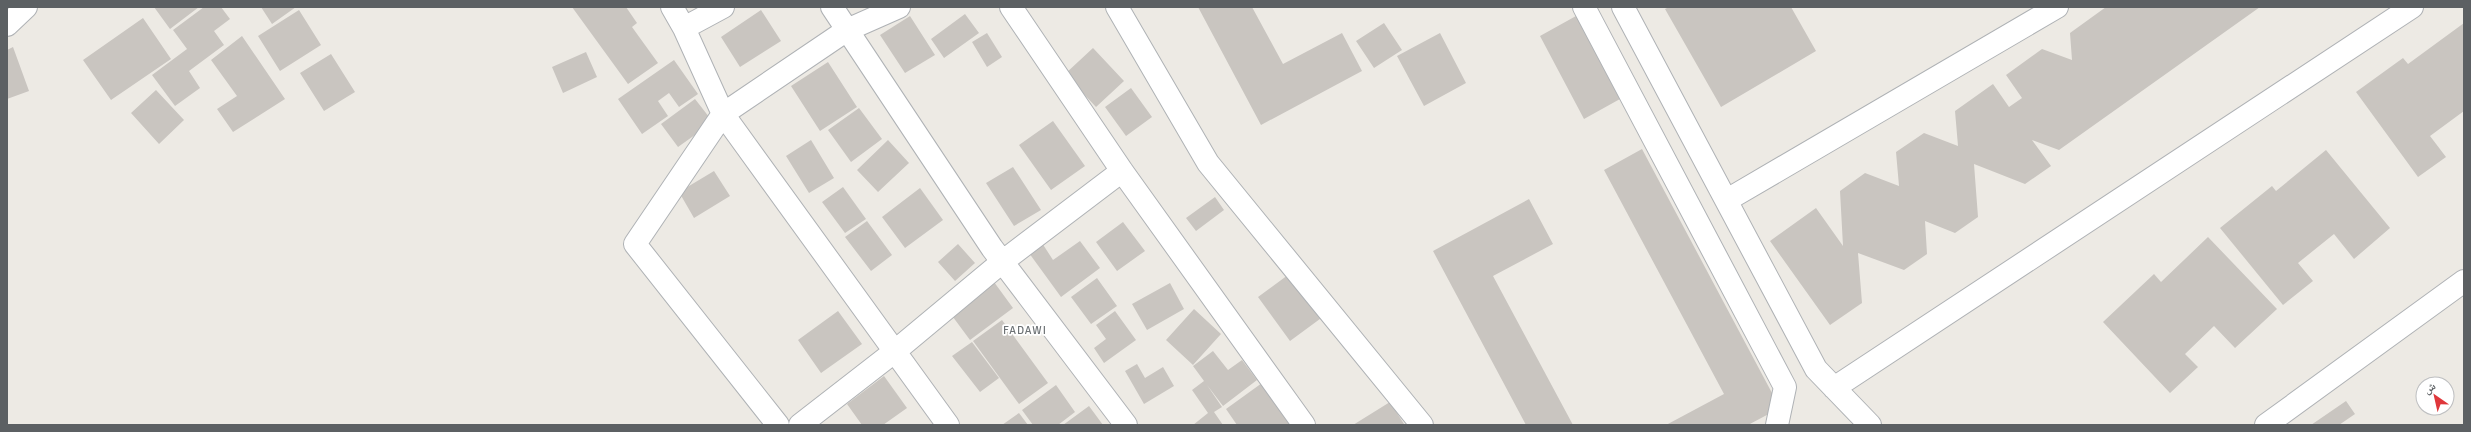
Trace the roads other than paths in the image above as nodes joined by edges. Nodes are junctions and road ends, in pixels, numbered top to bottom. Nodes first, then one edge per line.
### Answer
1 (26, 7) edge
2 (672, 7) edge
3 (723, 7) edge
4 (832, 7) edge
5 (899, 7) edge
6 (1011, 7) edge
7 (1117, 7) edge
8 (1584, 7) edge
9 (1623, 7) edge
10 (2057, 7) edge
11 (2412, 7) edge
12 (7, 25) edge
13 (684, 28) junction
14 (847, 30) junction
15 (723, 114) junction
16 (1122, 171) junction
17 (1727, 200) junction
18 (1002, 262) junction
19 (2464, 281) edge
20 (894, 352) junction
21 (1834, 388) junction
22 (778, 425) edge
23 (800, 425) edge
24 (948, 425) edge
25 (1126, 425) edge
26 (1304, 425) edge
27 (1422, 425) edge
28 (1777, 425) edge
29 (1870, 425) edge
30 (2266, 425) edge

1 - 12 street
2 - 13 street
3 - 13 street
4 - 14 street
5 - 14 street
6 - 16 street
7 - 27 street
8 - 28 street
9 - 17 street
10 - 17 street
11 - 21 street
13 - 15 street
14 - 15 street
14 - 18 street
15 - 20 street
15 - 22 street
16 - 18 street
16 - 26 street
17 - 21 street
18 - 20 street
18 - 25 street
19 - 30 street
20 - 23 street
20 - 24 street
21 - 29 street

